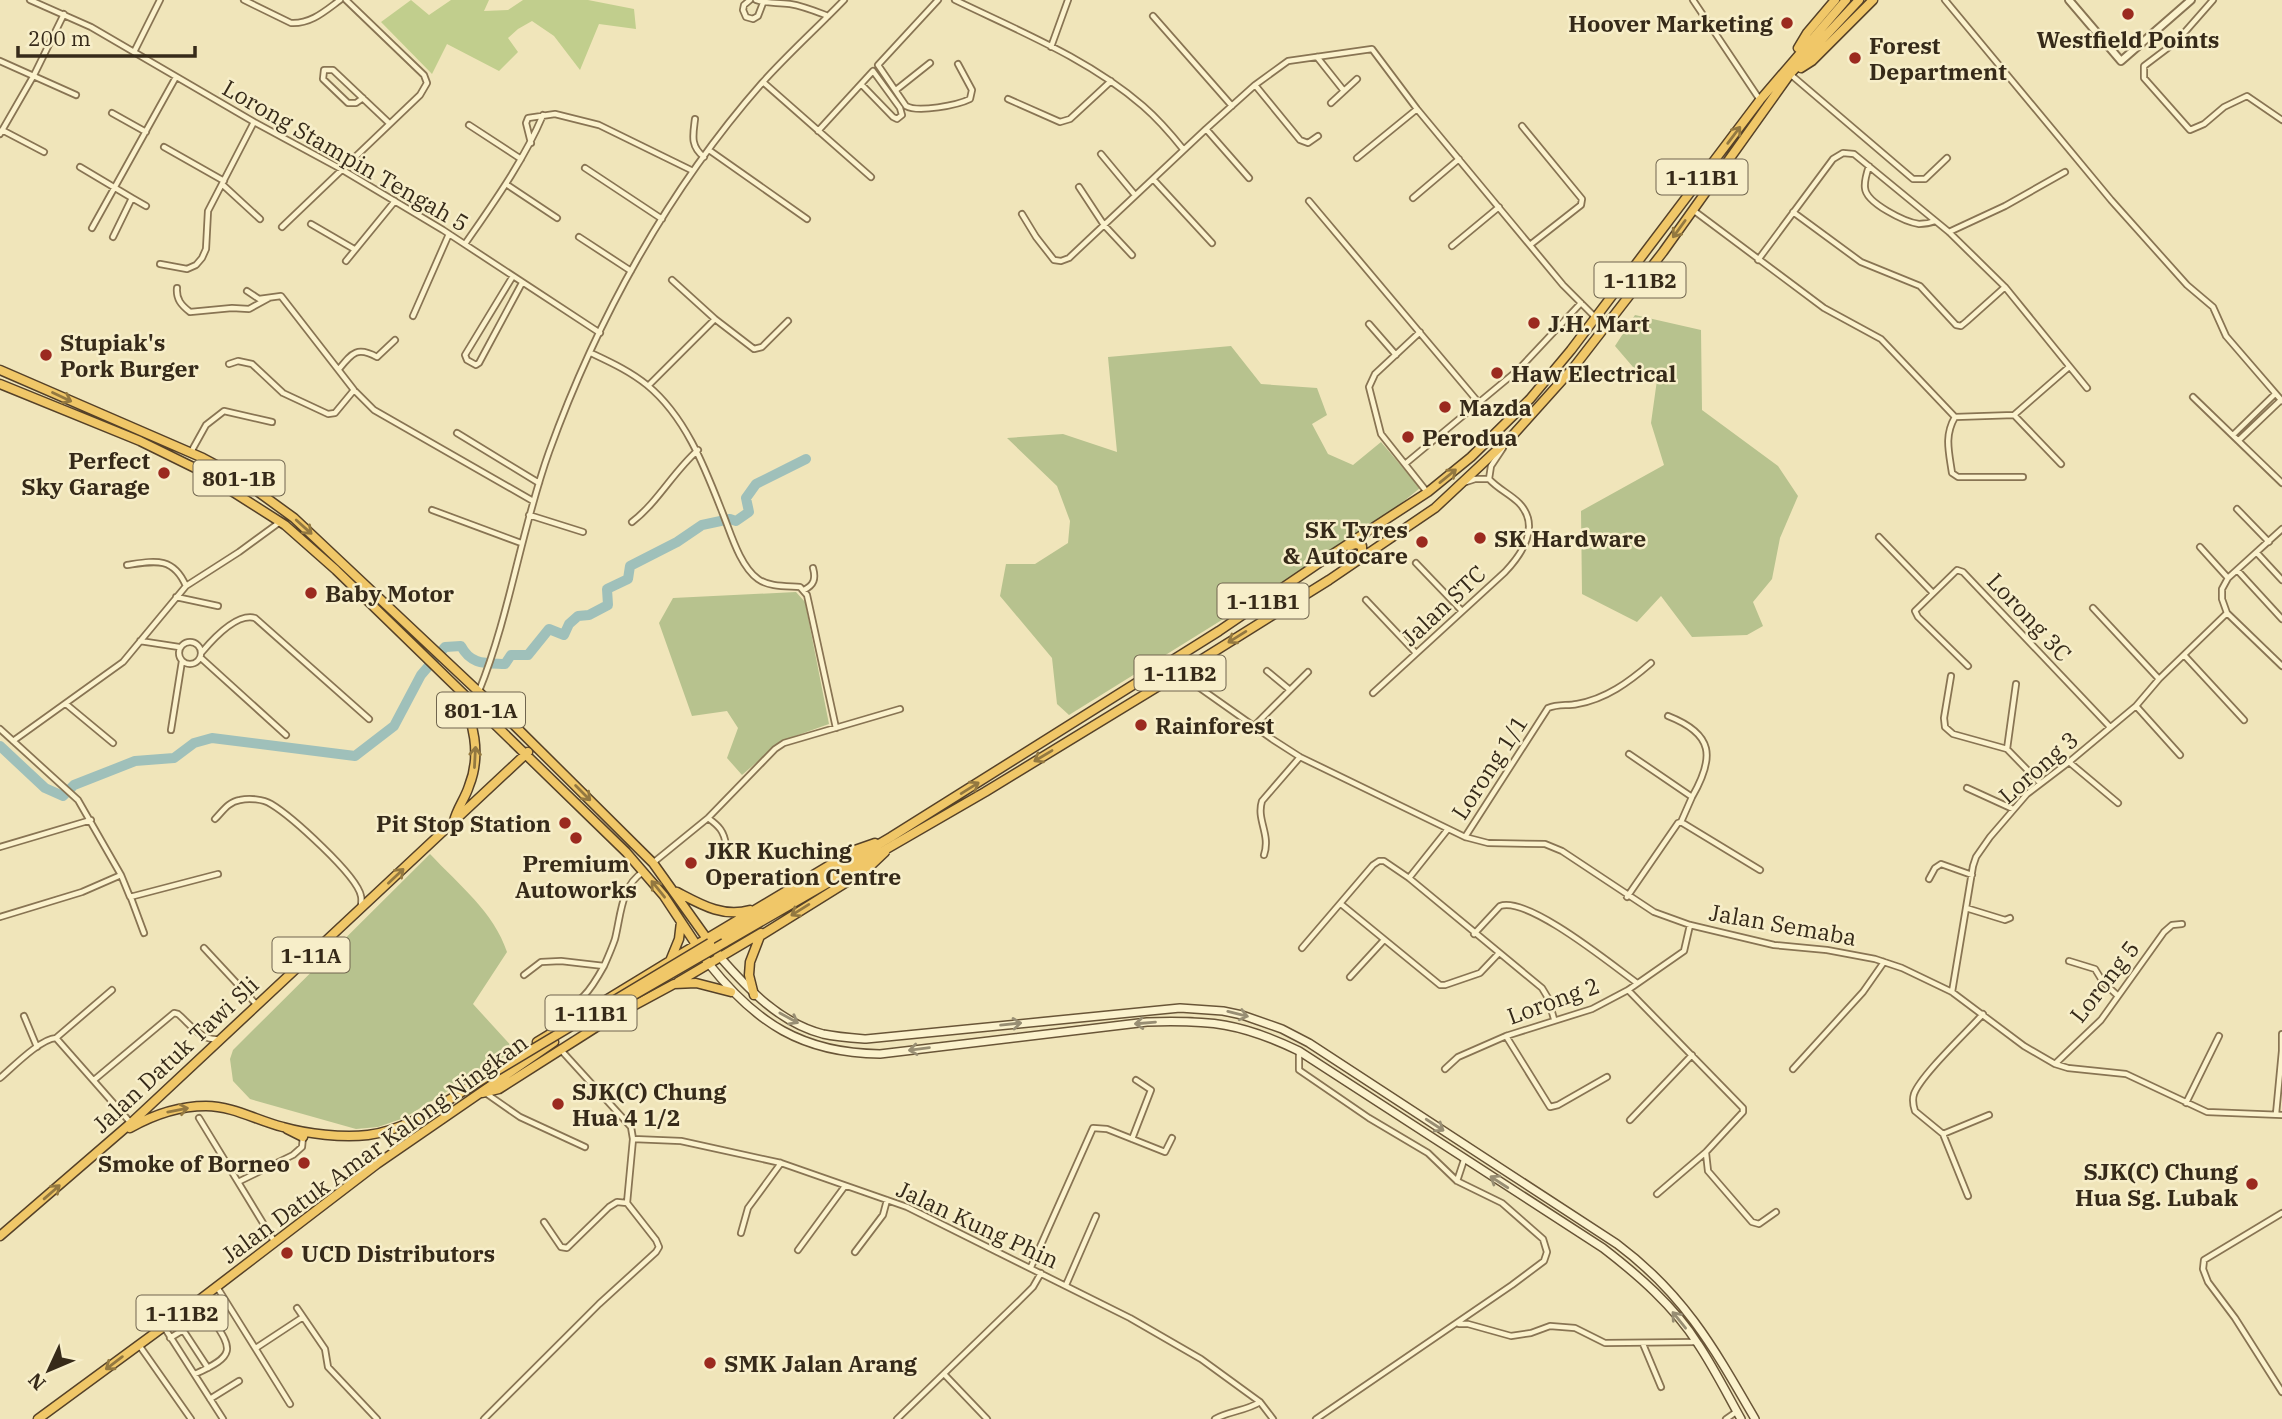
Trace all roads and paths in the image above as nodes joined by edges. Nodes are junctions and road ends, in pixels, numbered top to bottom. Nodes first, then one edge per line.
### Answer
1 (30, 0) edge
2 (160, 0) edge
3 (244, 0) edge
4 (340, 0) edge
5 (346, 0) edge
6 (750, 0) edge
7 (756, 0) edge
8 (844, 0) edge
9 (938, 0) edge
10 (955, 0) edge
11 (1068, 0) edge
12 (1693, 0) edge
13 (1835, 0) edge
14 (1846, 0) edge
15 (1859, 0) edge
16 (1883, 0) edge
17 (1945, 0) edge
18 (2069, 0) edge
19 (2191, 0) edge
20 (2213, 0) edge
21 (1871, 1) edge
22 (763, 3) junction
23 (64, 14) junction
24 (828, 16) junction
25 (1153, 16) dead end
26 (1051, 47) junction
27 (134, 52) junction
28 (1804, 53) junction
29 (1316, 57) junction
30 (0, 61) edge
31 (930, 63) dead end
32 (958, 64) dead end
33 (1789, 70) junction
34 (34, 75) junction
35 (176, 77) junction
36 (1357, 79) dead end
37 (1111, 81) junction
38 (763, 82) junction
39 (860, 84) junction
40 (1255, 85) junction
41 (896, 90) junction
42 (1343, 91) junction
43 (76, 96) dead end
44 (363, 98) junction
45 (1008, 99) dead end
46 (1760, 100) junction
47 (1331, 103) dead end
48 (1232, 106) junction
49 (1418, 109) junction
50 (112, 113) dead end
51 (543, 115) junction
52 (695, 119) dead end
53 (2282, 120) edge
54 (254, 122) junction
55 (389, 124) junction
56 (469, 125) dead end
57 (1522, 126) dead end
58 (1206, 129) junction
59 (818, 131) junction
60 (1, 132) edge
61 (146, 132) junction
62 (1318, 136) dead end
63 (531, 143) junction
64 (164, 147) dead end
65 (1184, 149) junction
66 (709, 150) junction
67 (44, 152) dead end
68 (1101, 154) dead end
69 (704, 157) junction
70 (1357, 158) dead end
71 (1947, 158) dead end
72 (522, 159) junction
73 (1459, 159) junction
74 (1869, 166) junction
75 (80, 167) dead end
76 (585, 168) dead end
77 (341, 169) junction
78 (693, 171) junction
79 (2065, 172) dead end
80 (871, 177) dead end
81 (1249, 178) dead end
82 (1153, 179) junction
83 (224, 183) junction
84 (506, 184) junction
85 (114, 187) junction
86 (1079, 187) dead end
87 (1135, 195) junction
88 (132, 198) junction
89 (1413, 198) dead end
90 (395, 201) junction
91 (1309, 201) dead end
92 (146, 206) dead end
93 (1499, 207) junction
94 (1693, 210) junction
95 (1793, 212) junction
96 (1022, 214) dead end
97 (556, 218) dead end
98 (260, 219) dead end
99 (662, 219) junction
100 (807, 219) dead end
101 (1935, 221) junction
102 (311, 224) dead end
103 (1104, 225) junction
104 (92, 228) dead end
105 (282, 228) dead end
106 (1949, 232) junction
107 (449, 234) junction
108 (113, 237) dead end
109 (579, 237) dead end
110 (1212, 243) dead end
111 (465, 244) junction
112 (1452, 246) dead end
113 (1530, 246) junction
114 (354, 249) junction
115 (1132, 255) dead end
116 (1758, 260) junction
117 (346, 261) dead end
118 (160, 264) dead end
119 (631, 271) junction
120 (513, 276) junction
121 (672, 280) dead end
122 (522, 283) junction
123 (2004, 287) junction
124 (177, 288) dead end
125 (247, 291) dead end
126 (271, 297) junction
127 (1581, 303) junction
128 (1605, 307) junction
129 (1588, 308) junction
130 (413, 316) dead end
131 (715, 319) junction
132 (1596, 319) junction
133 (788, 321) dead end
134 (1369, 324) dead end
135 (1420, 332) junction
136 (600, 333) junction
137 (395, 340) dead end
138 (591, 353) junction
139 (1396, 355) junction
140 (229, 364) dead end
141 (2069, 367) junction
142 (339, 369) junction
143 (0, 370) edge
144 (0, 384) edge
145 (649, 386) junction
146 (2087, 388) dead end
147 (354, 390) junction
148 (2275, 394) junction
149 (2193, 397) dead end
150 (2281, 400) edge
151 (1479, 403) junction
152 (2014, 415) junction
153 (1955, 416) junction
154 (272, 422) dead end
155 (457, 433) dead end
156 (1513, 435) junction
157 (2234, 435) junction
158 (2239, 440) junction
159 (698, 450) junction
160 (191, 452) junction
161 (1405, 464) junction
162 (2061, 464) dead end
163 (2023, 477) dead end
164 (1489, 479) junction
165 (2282, 482) edge
166 (539, 483) junction
167 (1455, 489) junction
168 (1427, 492) junction
169 (533, 501) junction
170 (2237, 509) dead end
171 (432, 510) dead end
172 (529, 515) junction
173 (280, 522) junction
174 (632, 522) dead end
175 (2282, 529) edge
176 (583, 532) dead end
177 (1879, 537) dead end
178 (2269, 542) junction
179 (521, 543) junction
180 (2200, 547) dead end
181 (2257, 553) junction
182 (1319, 563) junction
183 (1416, 563) dead end
184 (127, 565) dead end
185 (813, 568) dead end
186 (2238, 571) junction
187 (2228, 578) junction
188 (1329, 580) junction
189 (2282, 580) edge
190 (186, 586) junction
191 (804, 590) junction
192 (1933, 593) junction
193 (175, 597) junction
194 (1366, 600) dead end
195 (218, 606) dead end
196 (2092, 608) dead end
197 (1462, 611) junction
198 (2227, 613) junction
199 (2282, 619) edge
200 (213, 640) junction
201 (139, 642) junction
202 (198, 644) junction
203 (179, 650) junction
204 (1416, 653) junction
205 (202, 655) junction
206 (2184, 655) junction
207 (182, 661) junction
208 (1651, 663) dead end
209 (1968, 666) dead end
210 (2282, 666) edge
211 (1268, 671) dead end
212 (1308, 672) dead end
213 (1180, 673) junction
214 (1951, 676) dead end
215 (2159, 679) junction
216 (2016, 684) dead end
217 (458, 688) junction
218 (1290, 690) junction
219 (479, 691) junction
220 (1373, 693) dead end
221 (66, 704) junction
222 (2136, 706) junction
223 (900, 709) dead end
224 (1668, 716) dead end
225 (369, 719) dead end
226 (2244, 720) dead end
227 (515, 726) junction
228 (1254, 726) junction
229 (2110, 727) junction
230 (836, 728) junction
231 (0, 729) edge
232 (171, 730) dead end
233 (286, 735) dead end
234 (512, 740) junction
235 (13, 741) junction
236 (113, 743) dead end
237 (535, 745) junction
238 (2007, 749) junction
239 (526, 753) junction
240 (1629, 754) dead end
241 (2180, 755) dead end
242 (1300, 757) junction
243 (2069, 762) junction
244 (2040, 783) junction
245 (1967, 788) dead end
246 (1692, 797) junction
247 (2118, 803) dead end
248 (2013, 809) junction
249 (708, 818) junction
250 (215, 819) dead end
251 (91, 820) junction
252 (454, 821) junction
253 (1681, 822) junction
254 (1448, 830) junction
255 (1465, 837) junction
256 (893, 840) junction
257 (726, 845) dead end
258 (0, 847) edge
259 (1264, 855) dead end
260 (653, 863) junction
261 (1760, 870) dead end
262 (644, 871) junction
263 (218, 874) dead end
264 (121, 875) junction
265 (1972, 875) junction
266 (1409, 878) junction
267 (1929, 879) dead end
268 (674, 891) junction
269 (131, 897) junction
270 (1628, 897) junction
271 (1341, 904) junction
272 (361, 908) junction
273 (759, 908) junction
274 (1966, 908) junction
275 (0, 917) edge
276 (2010, 918) dead end
277 (681, 921) junction
278 (2182, 924) dead end
279 (1690, 925) junction
280 (773, 927) junction
281 (144, 933) dead end
282 (1474, 934) junction
283 (707, 939) junction
284 (1384, 940) junction
285 (695, 946) junction
286 (204, 948) dead end
287 (1302, 948) dead end
288 (1499, 953) junction
289 (720, 957) junction
290 (670, 961) junction
291 (2070, 961) dead end
292 (1884, 962) junction
293 (709, 964) junction
294 (604, 966) junction
295 (524, 975) dead end
296 (1350, 978) dead end
297 (1637, 983) junction
298 (674, 984) junction
299 (112, 990) dead end
300 (1628, 990) junction
301 (731, 992) junction
302 (1952, 992) junction
303 (754, 995) junction
304 (2119, 996) junction
305 (256, 1004) junction
306 (1983, 1014) junction
307 (24, 1016) dead end
308 (553, 1016) dead end
309 (1554, 1019) junction
310 (2282, 1034) edge
311 (1506, 1036) junction
312 (2219, 1036) dead end
313 (57, 1038) junction
314 (221, 1038) junction
315 (37, 1047) junction
316 (559, 1049) junction
317 (1299, 1051) junction
318 (2282, 1051) edge
319 (1692, 1055) junction
320 (2055, 1064) junction
321 (1445, 1069) dead end
322 (1793, 1069) dead end
323 (1607, 1077) dead end
324 (0, 1078) edge
325 (94, 1080) junction
326 (1136, 1080) dead end
327 (476, 1091) junction
328 (2186, 1103) junction
329 (2279, 1114) edge
330 (1989, 1115) dead end
331 (199, 1118) dead end
332 (1630, 1120) dead end
333 (131, 1123) junction
334 (284, 1128) junction
335 (1943, 1134) junction
336 (115, 1136) junction
337 (303, 1137) joint
338 (1172, 1138) dead end
339 (634, 1139) junction
340 (1132, 1139) junction
341 (584, 1146) dead end
342 (1706, 1152) junction
343 (1464, 1160) junction
344 (781, 1163) junction
345 (1457, 1181) junction
346 (238, 1182) junction
347 (845, 1186) junction
348 (1657, 1194) dead end
349 (1968, 1196) dead end
350 (887, 1200) junction
351 (627, 1203) junction
352 (1776, 1212) dead end
353 (2282, 1213) edge
354 (1096, 1216) dead end
355 (544, 1222) dead end
356 (741, 1233) dead end
357 (0, 1237) edge
358 (275, 1242) junction
359 (798, 1250) dead end
360 (855, 1252) dead end
361 (1031, 1267) junction
362 (1041, 1273) junction
363 (1066, 1285) junction
364 (217, 1286) junction
365 (297, 1308) dead end
366 (303, 1317) junction
367 (1459, 1324) junction
368 (163, 1326) junction
369 (183, 1330) junction
370 (170, 1338) junction
371 (1697, 1342) junction
372 (139, 1344) junction
373 (1643, 1344) junction
374 (256, 1348) junction
375 (208, 1368) junction
376 (195, 1374) junction
377 (944, 1374) junction
378 (239, 1381) dead end
379 (1661, 1387) dead end
380 (2282, 1392) edge
381 (211, 1399) junction
382 (1260, 1402) junction
383 (290, 1404) dead end
384 (1739, 1415) edge
385 (38, 1419) edge
386 (191, 1419) edge
387 (223, 1419) edge
388 (377, 1419) edge
389 (484, 1419) edge
390 (897, 1419) edge
391 (987, 1419) edge
392 (1214, 1419) edge
393 (1273, 1419) edge
394 (1316, 1419) edge
395 (1726, 1419) edge
396 (1755, 1419) edge

1 - 23 street, Lorong Stampin Tengah 5
2 - 27 street
3 - 4 street
5 - 55 street
6 - 22 street
7 - 22 street
8 - 24 street
9 - 41 street
10 - 26 street
11 - 26 street
12 - 46 street
13 - 33 highway
14 - 28 highway, Jalan Datuk Amar Kalong Ningkan
15 - 28 highway, Jalan Datuk Amar Kalong Ningkan / 1-11B2
16 - 21 street
17 - 148 street
18 - 19 street
20 - 53 street
21 - 33 highway
22 - 24 street
23 - 27 street, Lorong Stampin Tengah 5
23 - 34 street
24 - 38 street
25 - 48 street
26 - 37 street
27 - 35 street, Lorong Stampin Tengah 5
28 - 33 highway, Jalan Datuk Amar Kalong Ningkan / 1-11B2
29 - 40 street
29 - 42 street
29 - 49 street
30 - 34 street
31 - 41 street
32 - 41 street
33 - 46 highway, Jalan Datuk Amar Kalong Ningkan / 1-11B1
33 - 71 street
33 - 94 highway, Jalan Datuk Amar Kalong Ningkan / 1-11B2
34 - 43 street
34 - 60 street
35 - 54 street, Lorong Stampin Tengah 5
35 - 61 street
36 - 42 street
37 - 45 street
37 - 65 street
38 - 59 street
38 - 66 street
39 - 39 street
39 - 59 street
40 - 48 street
40 - 62 street
42 - 47 street
44 - 44 street
44 - 55 street
128 -> 46 highway, Jalan Datuk Amar Kalong Ningkan / 1-11B1
48 - 58 street
49 - 70 street
49 - 73 street
50 - 61 street
51 - 63 street
51 - 63 street
51 - 78 street
52 - 69 street
54 - 77 street, Lorong Stampin Tengah 5
54 - 83 street
55 - 77 street
56 - 72 street
57 - 113 street
58 - 65 street
58 - 81 street
59 - 80 street
60 - 67 street
61 - 85 street
63 - 72 street
64 - 83 street
65 - 82 street
66 - 69 street
66 - 100 street
68 - 87 street
69 - 78 street
72 - 84 street
73 - 89 street
73 - 93 street
74 - 95 street
74 - 101 street
74 - 101 street
75 - 85 street
76 - 99 street
77 - 90 street, Lorong Stampin Tengah 5
77 - 105 street
78 - 99 street
79 - 106 street
82 - 87 street
82 - 110 street
83 - 98 street
83 - 118 street
84 - 97 street
84 - 111 street
85 - 88 street
85 - 104 street
86 - 103 street
87 - 103 street
88 - 92 street
88 - 108 street
90 - 107 street, Lorong Stampin Tengah 5
90 - 114 street
91 - 135 street
93 - 112 street
93 - 113 street
94 - 116 street
94 -> 156 highway, Jalan Datuk Amar Kalong Ningkan / 1-11B2
95 - 116 street
95 - 123 street
96 - 103 street
99 - 119 street
101 - 106 street
102 - 114 street
103 - 115 street
106 - 123 street
107 - 111 street, Lorong Stampin Tengah 5
107 - 130 street
109 - 119 street
111 - 120 street, Lorong Stampin Tengah 5
113 - 127 street
114 - 117 street
116 - 153 street
119 - 136 street
120 - 122 street, Lorong Stampin Tengah 5
120 - 122 street
121 - 131 street
122 - 136 street, Lorong Stampin Tengah 5
123 - 141 street
124 - 126 street
125 - 126 street
126 - 142 street
127 - 129 street
127 - 151 street
128 - 129 street
128 - 132 highway, Jalan Datuk Amar Kalong Ningkan / 1-11B1
129 - 132 street
131 - 133 street
131 - 145 street
168 -> 132 highway, Jalan Datuk Amar Kalong Ningkan / 1-11B1
134 - 139 street
135 - 139 street
135 - 151 street
136 - 138 street
137 - 142 street
138 - 145 street
138 - 166 street
139 - 161 street
140 - 147 street
141 - 146 street
141 - 152 street
142 - 147 street
143 -> 160 highway, 801-1B
144 - 173 highway, 801-1A
145 - 159 street
147 - 169 street
148 - 150 street
148 - 157 street
149 - 157 street
150 - 158 street
151 - 161 street
152 - 153 street
152 - 162 street
153 - 163 street
154 - 160 street
155 - 166 street
156 - 164 street
156 - 167 highway, Jalan Datuk Amar Kalong Ningkan / 1-11B2
157 - 158 street
158 - 165 street
159 - 174 street
159 - 191 street
160 -> 219 highway, 801-1B
161 - 168 street
164 - 167 street
164 - 197 street, Jalan STC
166 - 169 street
167 - 188 highway, Jalan Datuk Amar Kalong Ningkan / 1-11B2
168 - 182 highway, Jalan Datuk Amar Kalong Ningkan / 1-11B1
169 - 172 street
170 - 178 street
171 - 179 street
172 - 176 street
172 - 179 street
173 - 190 street
173 - 217 highway, 801-1A
175 - 178 street
177 - 192 street
178 - 181 street
179 - 219 street
180 - 187 street
181 - 186 street
181 - 189 street
182 - 188 highway
256 -> 182 highway, Jalan Datuk Amar Kalong Ningkan / 1-11B1
183 - 197 street
184 - 190 street
185 - 191 street
186 - 187 street
186 - 199 street
187 - 198 street
188 -> 213 highway, Jalan Datuk Amar Kalong Ningkan / 1-11B2
190 - 193 street
191 - 230 street
192 - 209 street, Lorong 3C
192 - 229 street, Lorong 3C
193 - 195 street
193 - 201 street
194 - 204 street
196 - 215 street
197 - 204 street, Jalan STC
198 - 206 street, Lorong 3
198 - 210 street
200 - 202 street
200 - 205 street
200 - 225 street
201 - 203 street
201 - 221 street
202 - 203 street
202 - 205 street
203 - 207 street
204 - 220 street, Jalan STC
205 - 207 street
205 - 233 street
206 - 215 street, Lorong 3
206 - 226 street
207 - 232 street
208 - 255 street, Lorong 1/1
211 - 218 street
212 - 218 street
213 - 228 street, Jalan Semaba
213 -> 256 highway, Jalan Datuk Amar Kalong Ningkan / 1-11B2
214 - 238 street
215 - 222 street, Lorong 3
216 - 238 street
217 - 234 highway, 801-1A
252 -> 217 highway
218 - 228 street
219 - 227 highway, 801-1B
221 - 235 street
221 - 236 street
222 - 229 street, Lorong 3
222 - 241 street
223 - 230 street
224 - 246 street
227 - 234 highway
227 - 237 highway, 801-1B
228 - 242 street, Jalan Semaba
229 - 243 street, Lorong 3
230 - 249 street
231 - 235 street
234 - 239 highway, 801-1A
235 - 251 street
237 - 239 highway, Jalan Datuk Tawi Sli / 1-11A
237 -> 260 highway
238 - 244 street
239 - 252 highway, Jalan Datuk Tawi Sli / 1-11A
239 - 262 highway
240 - 246 street
242 - 254 street, Jalan Semaba
242 - 259 street
243 - 244 street, Lorong 3
243 - 247 street
244 - 248 street, Lorong 3
245 - 248 street
246 - 253 street
248 - 265 street, Lorong 3
249 - 257 street
249 - 260 street
250 - 272 street
251 - 258 street
251 - 264 street
272 -> 252 highway, Jalan Datuk Tawi Sli / 1-11A
253 - 261 street
253 - 270 street
254 - 255 street, Jalan Semaba
254 - 266 street
255 - 270 street, Jalan Semaba
256 - 273 highway
256 -> 280 highway
256 - 327 highway, Jalan Datuk Amar Kalong Ningkan / 1-11B1, bridge
260 - 268 highway
277 -> 262 highway
262 - 294 street
263 - 269 street
264 - 269 street
264 - 275 street
265 - 267 street
265 - 274 street, Lorong 3
266 - 271 street
266 - 282 street
268 - 273 highway
268 - 283 highway
269 - 281 street
270 - 279 street, Jalan Semaba
271 - 284 street
271 - 287 street
272 - 305 highway, Jalan Datuk Tawi Sli / 1-11A
273 - 283 highway
274 - 276 street
274 - 302 street, Lorong 3
277 - 285 highway
277 - 290 highway
278 - 304 street, Lorong 5
279 - 292 street, Jalan Semaba
279 - 297 street, Lorong 2
280 - 289 highway
280 - 303 highway
282 - 288 street
282 - 297 street
283 - 285 highway
283 - 289 highway
284 - 288 street
284 - 296 street
285 - 290 highway
285 - 293 highway
286 - 305 street
288 - 309 street
289 - 293 highway
289 - 303 main road
290 - 327 highway
291 - 304 street
292 - 302 street, Jalan Semaba
292 - 322 street
293 - 298 highway
293 - 301 main road
294 - 295 street
294 - 308 street
297 - 300 street, Lorong 2
298 - 301 highway
298 - 316 highway
299 - 313 street
300 - 309 street, Lorong 2
300 - 319 street
317 -> 301 main road
302 - 306 street, Jalan Semaba
303 -> 396 main road
304 - 320 street, Lorong 5
305 - 314 highway, Jalan Datuk Tawi Sli / 1-11A
306 - 320 street, Jalan Semaba
306 - 335 street
307 - 315 street
309 - 311 street, Lorong 2
310 - 318 street
311 - 321 street, Lorong 2
311 - 323 street
312 - 328 street
313 - 315 street
313 - 325 street
314 - 325 street
314 - 333 highway, Jalan Datuk Tawi Sli / 1-11A
315 - 324 street
316 - 327 highway
316 - 339 street
317 - 343 main road
317 - 345 street
318 - 329 street
319 - 332 street
319 - 342 street
320 - 328 street, Jalan Semaba
325 - 333 street
326 - 340 street
327 - 334 highway, Jalan Datuk Amar Kalong Ningkan / 1-11B1
327 - 341 street
327 - 358 highway, Jalan Datuk Amar Kalong Ningkan / 1-11B2
328 - 329 street, Jalan Semaba
330 - 335 street
331 - 346 street
333 - 336 highway, Jalan Datuk Tawi Sli / 1-11A
336 -> 334 highway, Jalan Datuk Amar Kalong Ningkan / 1-11B1
334 - 337 highway
335 - 349 street
357 -> 336 highway, Jalan Datuk Tawi Sli / 1-11A
337 - 346 street
338 - 340 street
339 - 344 street, Jalan Kung Phin
339 - 351 street
340 - 361 street
342 - 348 street
342 - 352 street
343 - 345 street
371 -> 343 main road
344 - 347 street, Jalan Kung Phin
344 - 356 street
345 - 367 street
346 - 358 street
347 - 350 street, Jalan Kung Phin
347 - 359 street
350 - 360 street
350 - 361 street, Jalan Kung Phin
351 - 355 street
351 - 389 street
353 - 380 street
354 - 363 street
358 - 364 highway, Jalan Datuk Amar Kalong Ningkan / 1-11B2
361 - 362 street, Jalan Kung Phin
362 - 363 street, Jalan Kung Phin
362 - 377 street
363 - 382 street, Jalan Kung Phin
364 - 368 highway, Jalan Datuk Amar Kalong Ningkan / 1-11B2
364 - 374 street
365 - 366 street
366 - 374 street
366 - 388 street
367 - 373 street
367 - 394 street
368 - 370 street
368 - 372 highway, Jalan Datuk Amar Kalong Ningkan / 1-11B2
369 - 370 street
369 - 375 street
369 - 375 street
370 - 376 street
371 - 373 street
371 - 384 main road
372 -> 385 highway, Jalan Datuk Amar Kalong Ningkan / 1-11B2
372 - 386 street
373 - 379 street
374 - 383 street
375 - 376 street
376 - 381 street
377 - 390 street
377 - 391 street
378 - 381 street
381 - 387 street
382 - 392 street
382 - 393 street, Jalan Kung Phin
384 - 395 street

